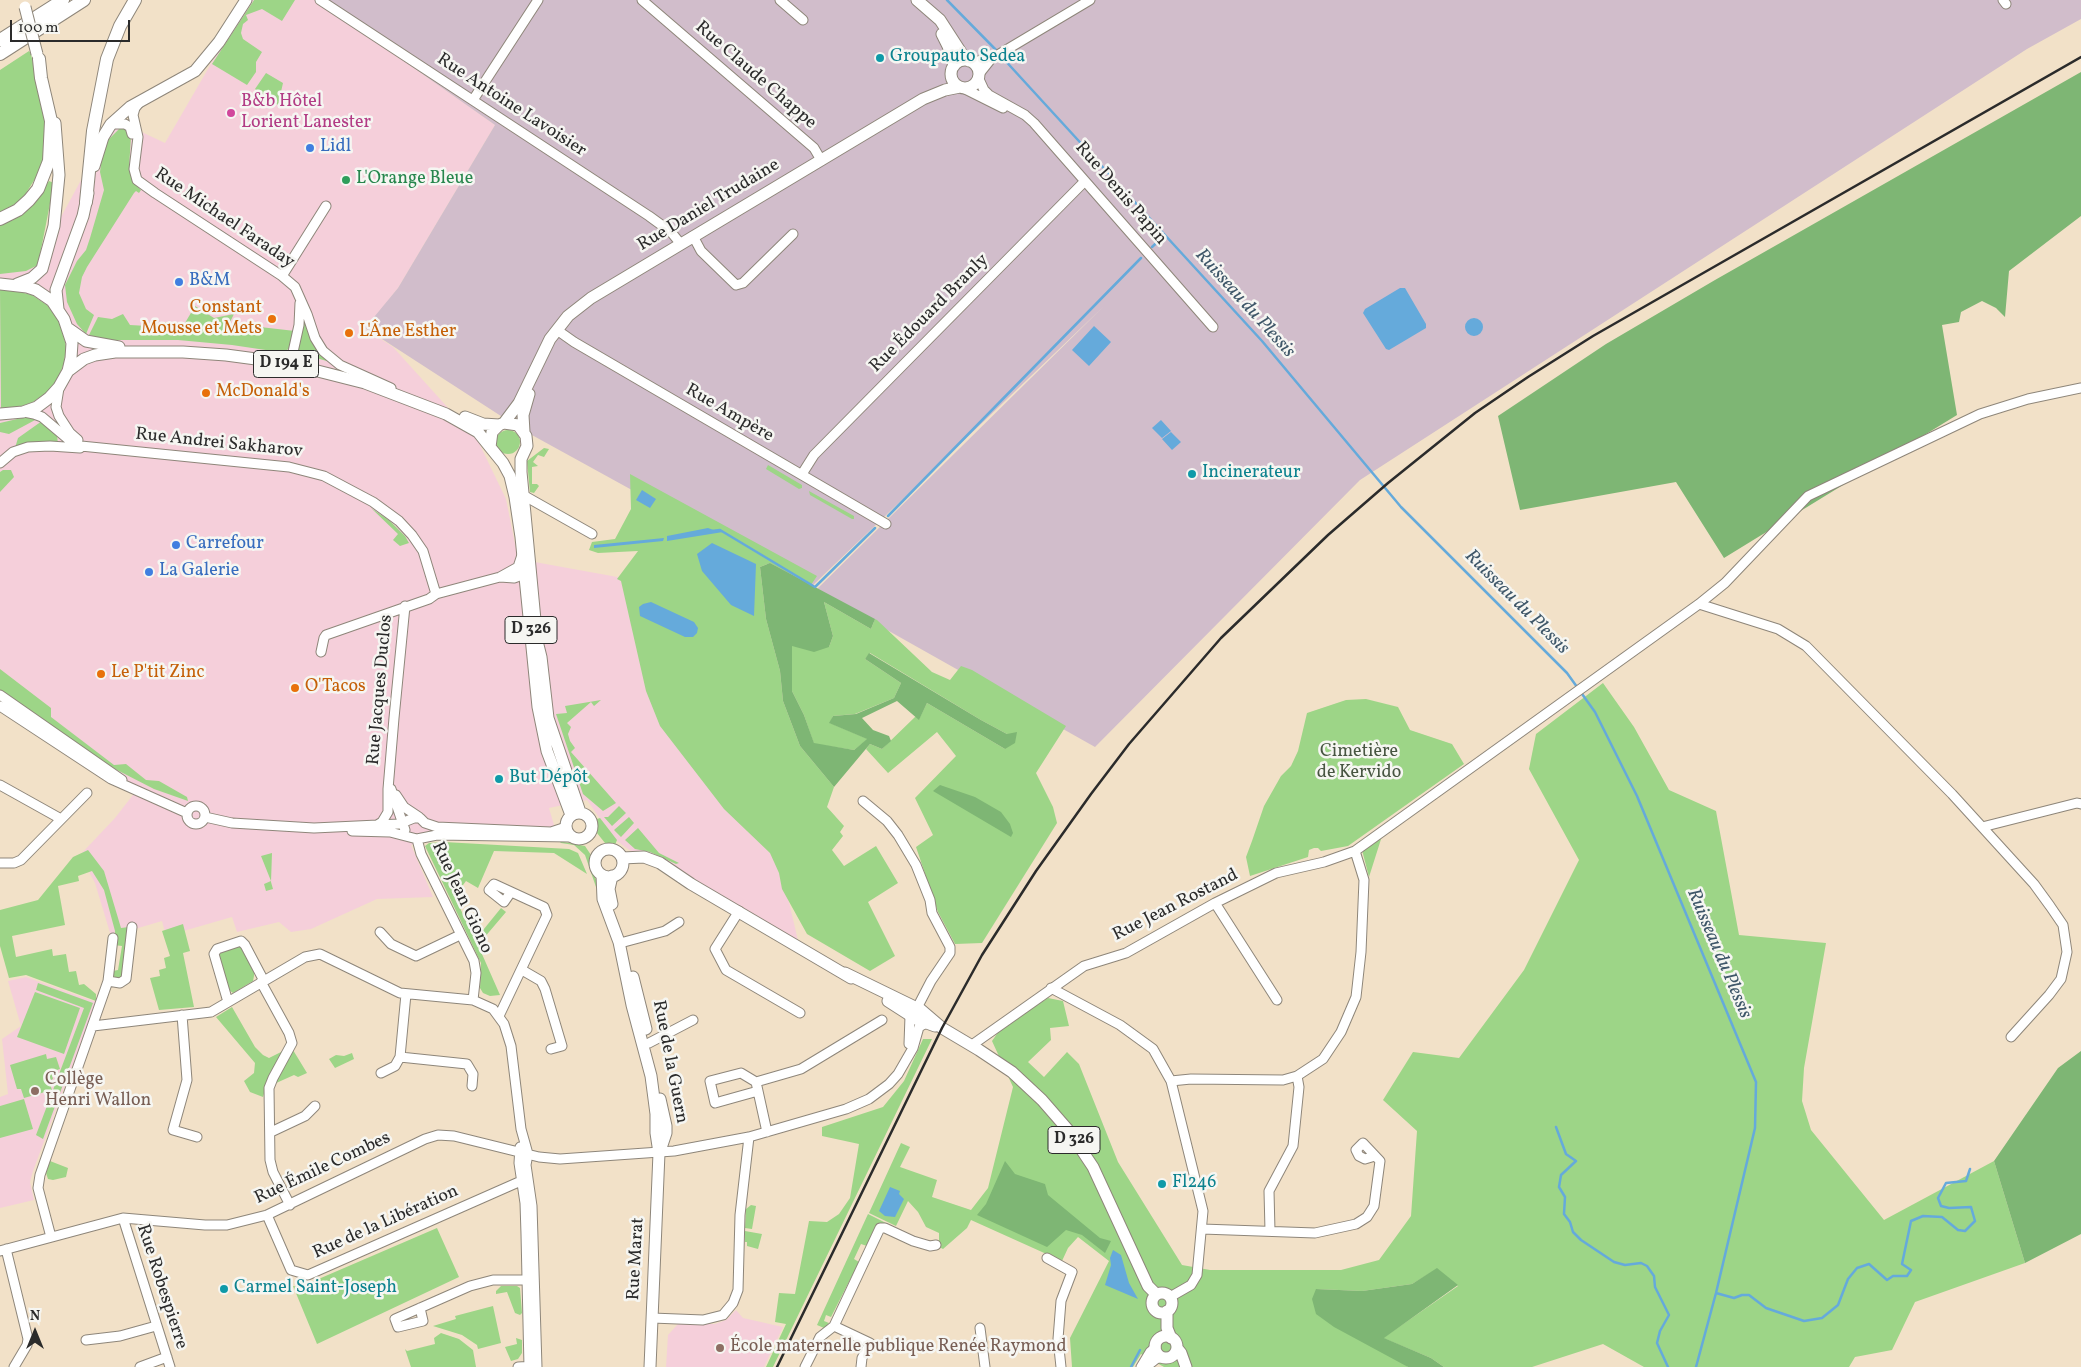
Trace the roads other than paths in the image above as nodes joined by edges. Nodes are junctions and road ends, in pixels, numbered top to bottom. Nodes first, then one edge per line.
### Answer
1 (64, 0) edge
2 (84, 0) edge
3 (135, 0) edge
4 (246, 0) edge
5 (320, 0) edge
6 (538, 0) edge
7 (642, 0) edge
8 (780, 0) edge
9 (1090, 0) edge
10 (24, 2) edge
11 (920, 3) edge
12 (61, 16) junction
13 (803, 20) dead end
14 (0, 40) edge
15 (0, 54) edge
16 (38, 56) junction
17 (991, 59) junction
18 (971, 62) junction
19 (0, 64) edge
20 (953, 69) junction
21 (978, 76) junction
22 (961, 87) junction
23 (144, 99) junction
24 (923, 99) junction
25 (473, 100) junction
26 (1018, 111) junction
27 (111, 124) junction
28 (822, 160) junction
29 (134, 164) junction
30 (1085, 181) junction
31 (86, 202) junction
32 (326, 206) dead end
33 (0, 219) edge
34 (793, 234) dead end
35 (693, 236) junction
36 (680, 243) junction
37 (282, 276) junction
38 (0, 284) edge
39 (17, 284) junction
40 (300, 300) junction
41 (58, 309) junction
42 (1213, 327) dead end
43 (69, 329) junction
44 (557, 330) junction
45 (291, 361) junction
46 (535, 368) junction
47 (68, 371) junction
48 (59, 387) junction
49 (391, 388) junction
50 (2081, 388) edge
51 (23, 412) junction
52 (0, 414) edge
53 (501, 424) junction
54 (524, 432) junction
55 (88, 447) junction
56 (490, 447) junction
57 (523, 453) junction
58 (498, 457) junction
59 (0, 463) edge
60 (802, 474) junction
61 (524, 495) junction
62 (886, 524) dead end
63 (592, 534) dead end
64 (523, 552) junction
65 (528, 570) junction
66 (500, 577) junction
67 (436, 594) junction
68 (1699, 604) junction
69 (405, 606) junction
70 (321, 652) dead end
71 (0, 695) edge
72 (0, 706) edge
73 (390, 776) junction
74 (0, 785) edge
75 (136, 791) junction
76 (87, 792) dead end
77 (863, 801) dead end
78 (2081, 804) edge
79 (576, 814) junction
80 (61, 819) junction
81 (423, 820) junction
82 (375, 826) junction
83 (1982, 827) junction
84 (314, 828) junction
85 (411, 831) junction
86 (568, 832) junction
87 (588, 835) junction
88 (1355, 850) junction
89 (601, 852) junction
90 (0, 862) edge
91 (614, 870) junction
92 (511, 892) dead end
93 (1216, 903) junction
94 (738, 911) junction
95 (679, 922) dead end
96 (132, 927) dead end
97 (380, 932) dead end
98 (460, 935) junction
99 (113, 938) dead end
100 (624, 942) junction
101 (522, 970) junction
102 (108, 981) junction
103 (262, 982) junction
104 (1051, 988) junction
105 (406, 994) junction
106 (473, 1000) junction
107 (1277, 1000) dead end
108 (228, 1002) junction
109 (914, 1012) junction
110 (800, 1013) dead end
111 (182, 1015) junction
112 (499, 1016) junction
113 (693, 1020) dead end
114 (882, 1020) dead end
115 (926, 1023) junction
116 (93, 1026) junction
117 (942, 1028) junction
118 (2011, 1037) dead end
119 (649, 1042) junction
120 (972, 1045) junction
121 (551, 1049) dead end
122 (400, 1057) junction
123 (905, 1061) junction
124 (381, 1073) dead end
125 (1297, 1076) junction
126 (1171, 1081) junction
127 (472, 1086) dead end
128 (757, 1086) junction
129 (315, 1106) dead end
130 (271, 1132) junction
131 (767, 1132) junction
132 (197, 1137) dead end
133 (750, 1137) junction
134 (523, 1153) junction
135 (659, 1153) junction
136 (1375, 1156) dead end
137 (521, 1181) junction
138 (290, 1205) junction
139 (267, 1215) junction
140 (122, 1218) junction
141 (1202, 1229) junction
142 (1270, 1231) junction
143 (51, 1237) junction
144 (936, 1245) dead end
145 (3, 1250) edge
146 (1047, 1258) dead end
147 (530, 1280) junction
148 (1156, 1294) junction
149 (1170, 1297) junction
150 (420, 1308) dead end
151 (1163, 1312) junction
152 (652, 1318) junction
153 (156, 1326) junction
154 (834, 1326) junction
155 (980, 1328) dead end
156 (86, 1340) dead end
157 (1166, 1347) junction
158 (167, 1357) junction
159 (14, 1367) edge
160 (140, 1367) edge
161 (170, 1367) edge
162 (518, 1367) edge
163 (533, 1367) edge
164 (650, 1367) edge
165 (806, 1367) edge
166 (861, 1367) edge
167 (985, 1367) edge
168 (1062, 1367) edge
169 (1141, 1367) edge
170 (1146, 1367) edge
171 (1185, 1367) edge

1 - 14 highway
2 - 12 highway
3 - 31 highway
4 - 23 main road
5 - 25 street, Rue Antoine Lavoisier
6 - 25 street
7 - 28 street, Rue Claude Chappe
8 - 13 street
9 - 17 street
10 - 16 main road, bridge
11 - 18 main road
11 - 20 main road
12 - 15 highway
12 - 19 highway
16 - 33 highway
16 - 39 main road
17 - 18 street
17 - 21 street
18 - 20 main road
18 - 21 main road
20 - 22 main road
20 - 24 main road, Rue Daniel Trudaine
21 - 22 main road
21 - 26 street, Rue Denis Papin
22 - 24 main road, Rue Daniel Trudaine
22 - 26 street, Rue Denis Papin
23 - 27 main road
23 - 29 street, Rue Michael Faraday
24 - 28 main road, Rue Daniel Trudaine
25 - 36 street, Rue Antoine Lavoisier
26 - 30 street, Rue Denis Papin
27 - 29 street, Rue Michael Faraday
27 - 31 main road
28 - 35 main road, Rue Daniel Trudaine
29 - 37 street, Rue Michael Faraday
30 - 42 street, Rue Denis Papin
30 - 60 street, Rue Édouard Branly
31 - 41 main road
32 - 37 street
34 - 35 street
35 - 36 main road, Rue Daniel Trudaine
36 - 44 main road, Rue Daniel Trudaine
37 - 40 street, Rue Michael Faraday
38 - 39 main road
39 - 41 main road
40 - 45 street
40 - 49 street, Rue Michael Faraday
41 - 43 main road
43 - 45 main road, D 194 E
43 - 47 main road
44 - 46 main road, Rue Daniel Trudaine
44 - 60 street, Rue Ampère
45 - 49 main road, D 194 E
46 - 53 main road, Rue Daniel Trudaine
46 - 54 main road, Rue Daniel Trudaine
47 - 48 main road
47 - 56 main road, D 194 E
48 - 51 main road
48 - 55 street
49 - 53 main road, D 194 E
50 - 68 street, Rue Jean Rostand
51 - 52 main road
51 - 55 street, Rue Andrei Sakharov
53 - 54 main road
53 - 56 main road
54 - 57 main road
55 - 59 street
55 - 67 street, Rue Andrei Sakharov
56 - 58 main road
57 - 58 main road
57 - 61 main road, D 326
58 - 64 main road, D 326
60 - 62 street, Rue Ampère
61 - 63 street
61 - 65 main road, D 326
64 - 65 main road, D 326
64 - 66 street
65 - 66 street
65 - 79 main road, D 326
66 - 67 street
67 - 69 street
68 - 83 street
68 - 88 street, Rue Jean Rostand
69 - 70 street
69 - 73 street, Rue Jacques Duclos
71 - 75 street
72 - 75 street
73 - 81 street, Rue Jacques Duclos
73 - 82 street, Rue Jacques Duclos
73 - 85 street, Rue Jacques Duclos
74 - 80 street
75 - 84 street
76 - 80 street
77 - 109 street
78 - 83 street
79 - 86 main road
79 - 87 main road
80 - 90 street
81 - 85 street
81 - 85 street
81 - 86 street
82 - 84 street
82 - 85 street
83 - 118 street
84 - 85 street
85 - 86 street
85 - 98 street, Rue Jean Giono
86 - 87 main road
87 - 89 main road
88 - 93 street, Rue Jean Rostand
88 - 125 street
89 - 91 main road
89 - 91 main road
91 - 94 main road, D 326
91 - 100 main road, Rue de la Guern
91 - 135 main road, Rue de la Guern
92 - 101 street
93 - 104 street, Rue Jean Rostand
93 - 107 street
94 - 109 main road, D 326
94 - 110 street
95 - 100 street
96 - 102 street
97 - 98 street
98 - 106 street, Rue Jean Giono
99 - 102 street
100 - 119 main road, Rue de la Guern
101 - 112 street
101 - 121 street
102 - 116 street
103 - 105 street
103 - 108 street
103 - 108 street
103 - 130 street
104 - 120 street, Rue Jean Rostand
104 - 126 street
105 - 106 street
105 - 122 street
106 - 112 street
108 - 111 street
109 - 115 main road, D 326
109 - 117 main road, D 326
109 - 123 street
111 - 116 street
111 - 132 street
112 - 134 street
113 - 119 street
114 - 128 street
115 - 117 main road, D 326
115 - 123 street, Rue Émile Combes
116 - 143 street
117 - 120 main road, D 326
119 - 135 main road, Rue de la Guern
120 - 148 main road, D 326
122 - 124 street
122 - 127 street
123 - 131 street, Rue Émile Combes
125 - 126 street
125 - 142 street
126 - 141 street
128 - 128 street
128 - 131 street
129 - 130 street
130 - 138 street
131 - 133 street, Rue Émile Combes
133 - 135 street, Rue Émile Combes
133 - 152 street
134 - 135 street, Rue Émile Combes
134 - 137 street
134 - 138 street, Rue Émile Combes
134 - 147 street
135 - 152 main road, Rue Marat
136 - 142 street
137 - 139 street, Rue de la Libération
137 - 147 street
138 - 139 street, Rue Émile Combes
139 - 140 street, Rue Émile Combes
140 - 143 street, Rue Émile Combes
140 - 153 street, Rue Robespierre
141 - 142 street
141 - 149 street
143 - 145 street, Rue Émile Combes
144 - 154 street
145 - 159 street
146 - 168 street
147 - 150 street
147 - 163 street
148 - 149 main road
148 - 151 main road
149 - 151 main road
151 - 157 main road
152 - 164 main road, Rue Marat
153 - 156 street
153 - 158 street, Rue Robespierre
154 - 165 street
154 - 166 street
155 - 167 street
157 - 169 street
157 - 170 street
157 - 171 main road
158 - 160 street
158 - 161 street, Rue Robespierre
162 - 163 street

